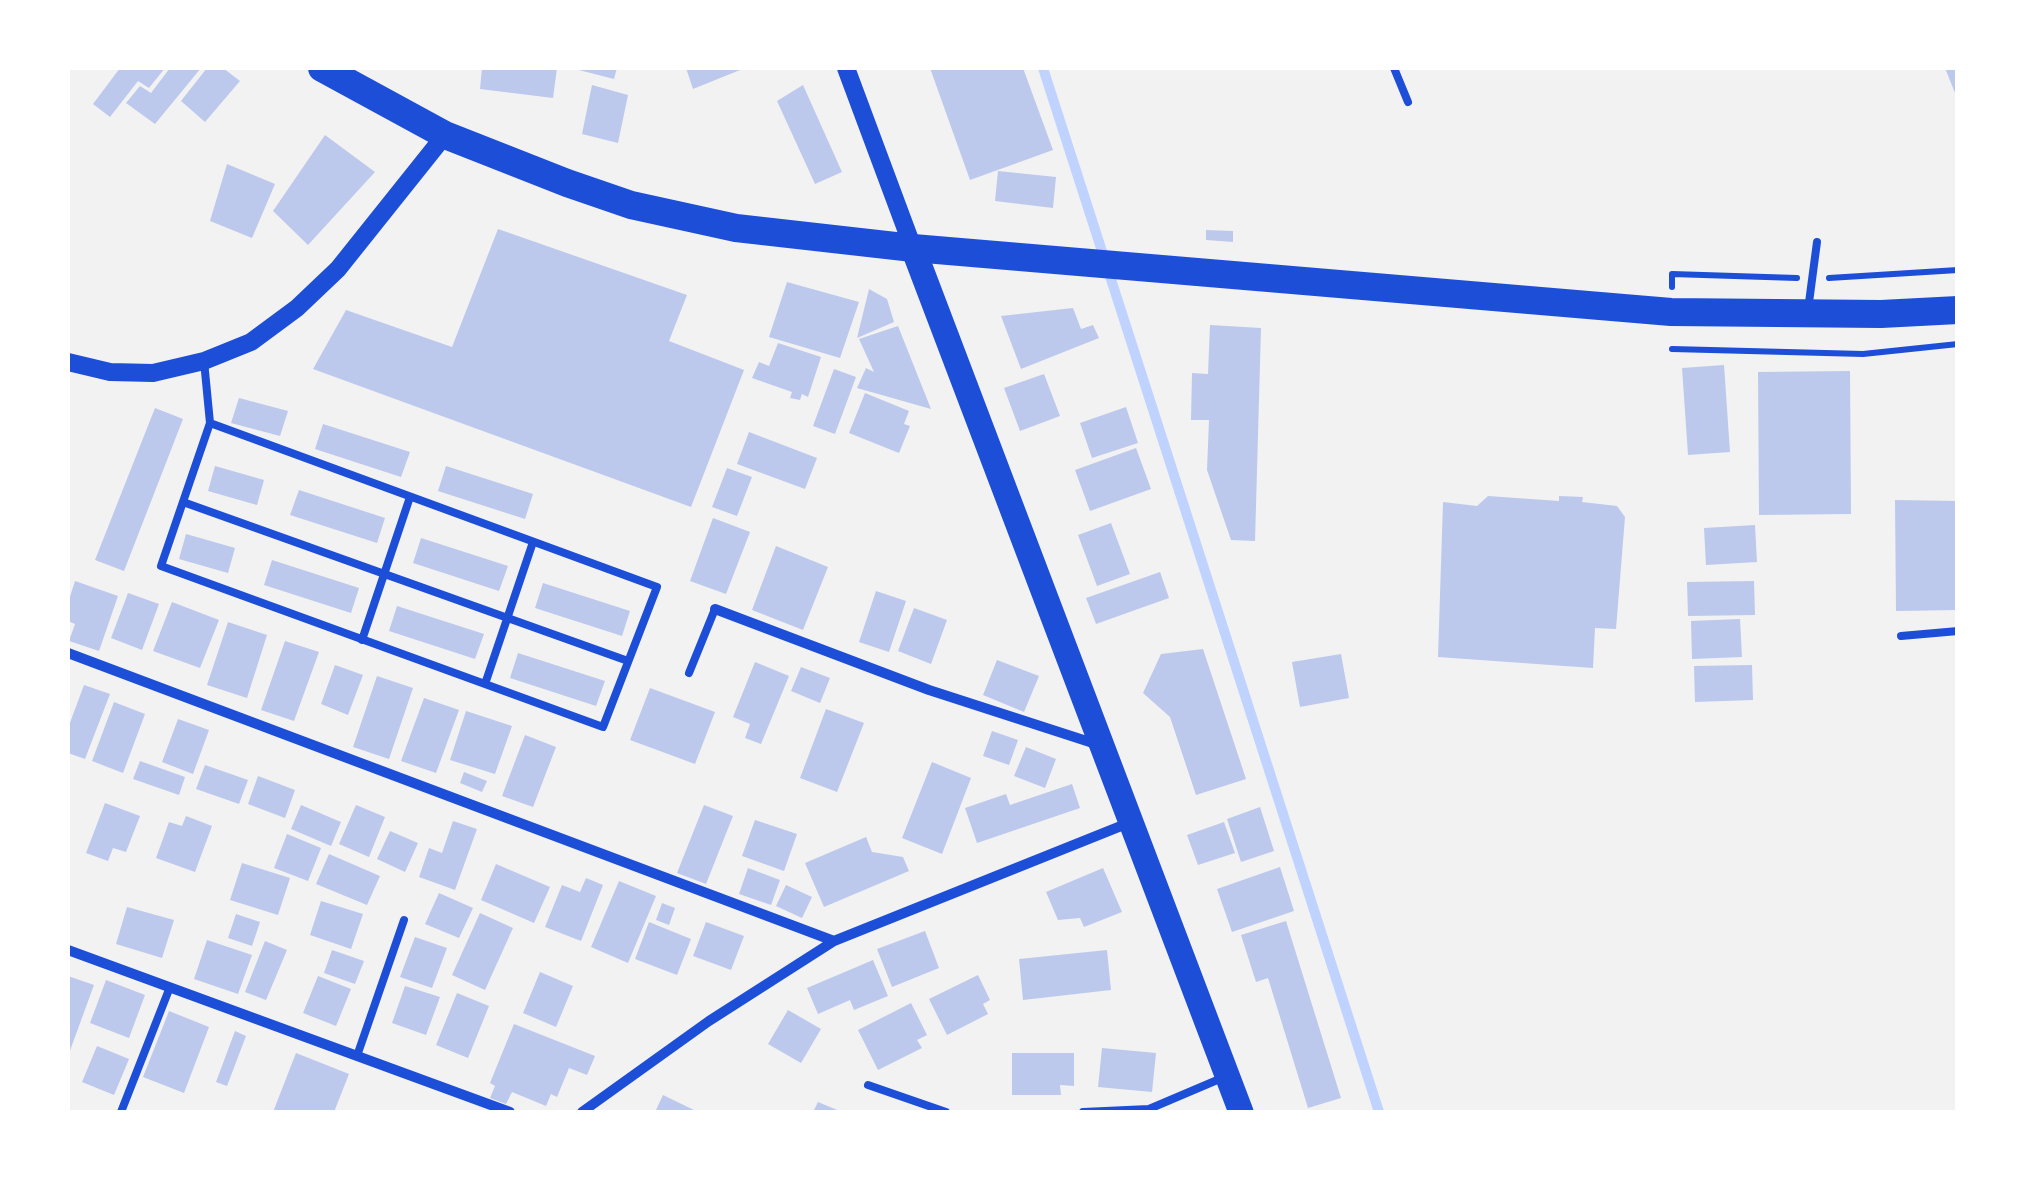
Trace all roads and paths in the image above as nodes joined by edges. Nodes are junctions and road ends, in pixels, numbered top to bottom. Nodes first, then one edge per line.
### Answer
1 (322, 68) edge
2 (846, 68) edge
3 (1394, 68) edge
4 (1408, 102) dead end
5 (445, 135) junction
6 (1817, 242) dead end
7 (913, 248) junction
8 (1958, 310) edge
9 (1808, 314) junction
10 (1958, 344) edge
11 (1672, 349) dead end
12 (204, 361) junction
13 (68, 362) edge
14 (210, 422) junction
15 (410, 497) junction
16 (182, 502) junction
17 (533, 542) junction
18 (384, 574) junction
19 (715, 610) joint
20 (507, 618) junction
21 (1958, 631) edge
22 (1901, 636) dead end
23 (362, 640) junction
24 (68, 652) edge
25 (628, 661) junction
26 (689, 673) dead end
27 (485, 684) junction
28 (1104, 747) junction
29 (1132, 822) junction
30 (404, 920) dead end
31 (834, 941) junction
32 (68, 950) edge
33 (170, 987) junction
34 (358, 1053) junction
35 (1227, 1076) junction
36 (868, 1085) dead end
37 (121, 1112) edge
38 (510, 1112) edge
39 (582, 1112) edge
40 (946, 1112) edge
41 (1083, 1112) edge
42 (1241, 1112) edge

1 - 5 highway
2 - 7 street
3 - 4 lane
5 - 7 highway
5 - 12 street
6 - 9 lane
7 - 9 highway
7 - 28 main road
8 - 9 highway
10 - 11 path
12 - 13 street
12 - 14 lane
14 - 15 lane
14 - 16 lane
15 - 17 lane
15 - 18 lane
16 - 18 lane
16 - 23 lane
17 - 20 lane
17 - 25 lane
18 - 20 lane
18 - 23 lane
19 - 26 lane
19 - 28 street
20 - 25 lane
20 - 27 lane
21 - 22 lane
23 - 27 lane
24 - 31 street
25 - 27 lane
28 - 29 main road
29 - 31 street
29 - 35 main road
30 - 34 lane
31 - 39 street
32 - 33 street
33 - 34 street
33 - 37 lane
34 - 38 street
35 - 41 lane
35 - 42 main road
36 - 40 lane

